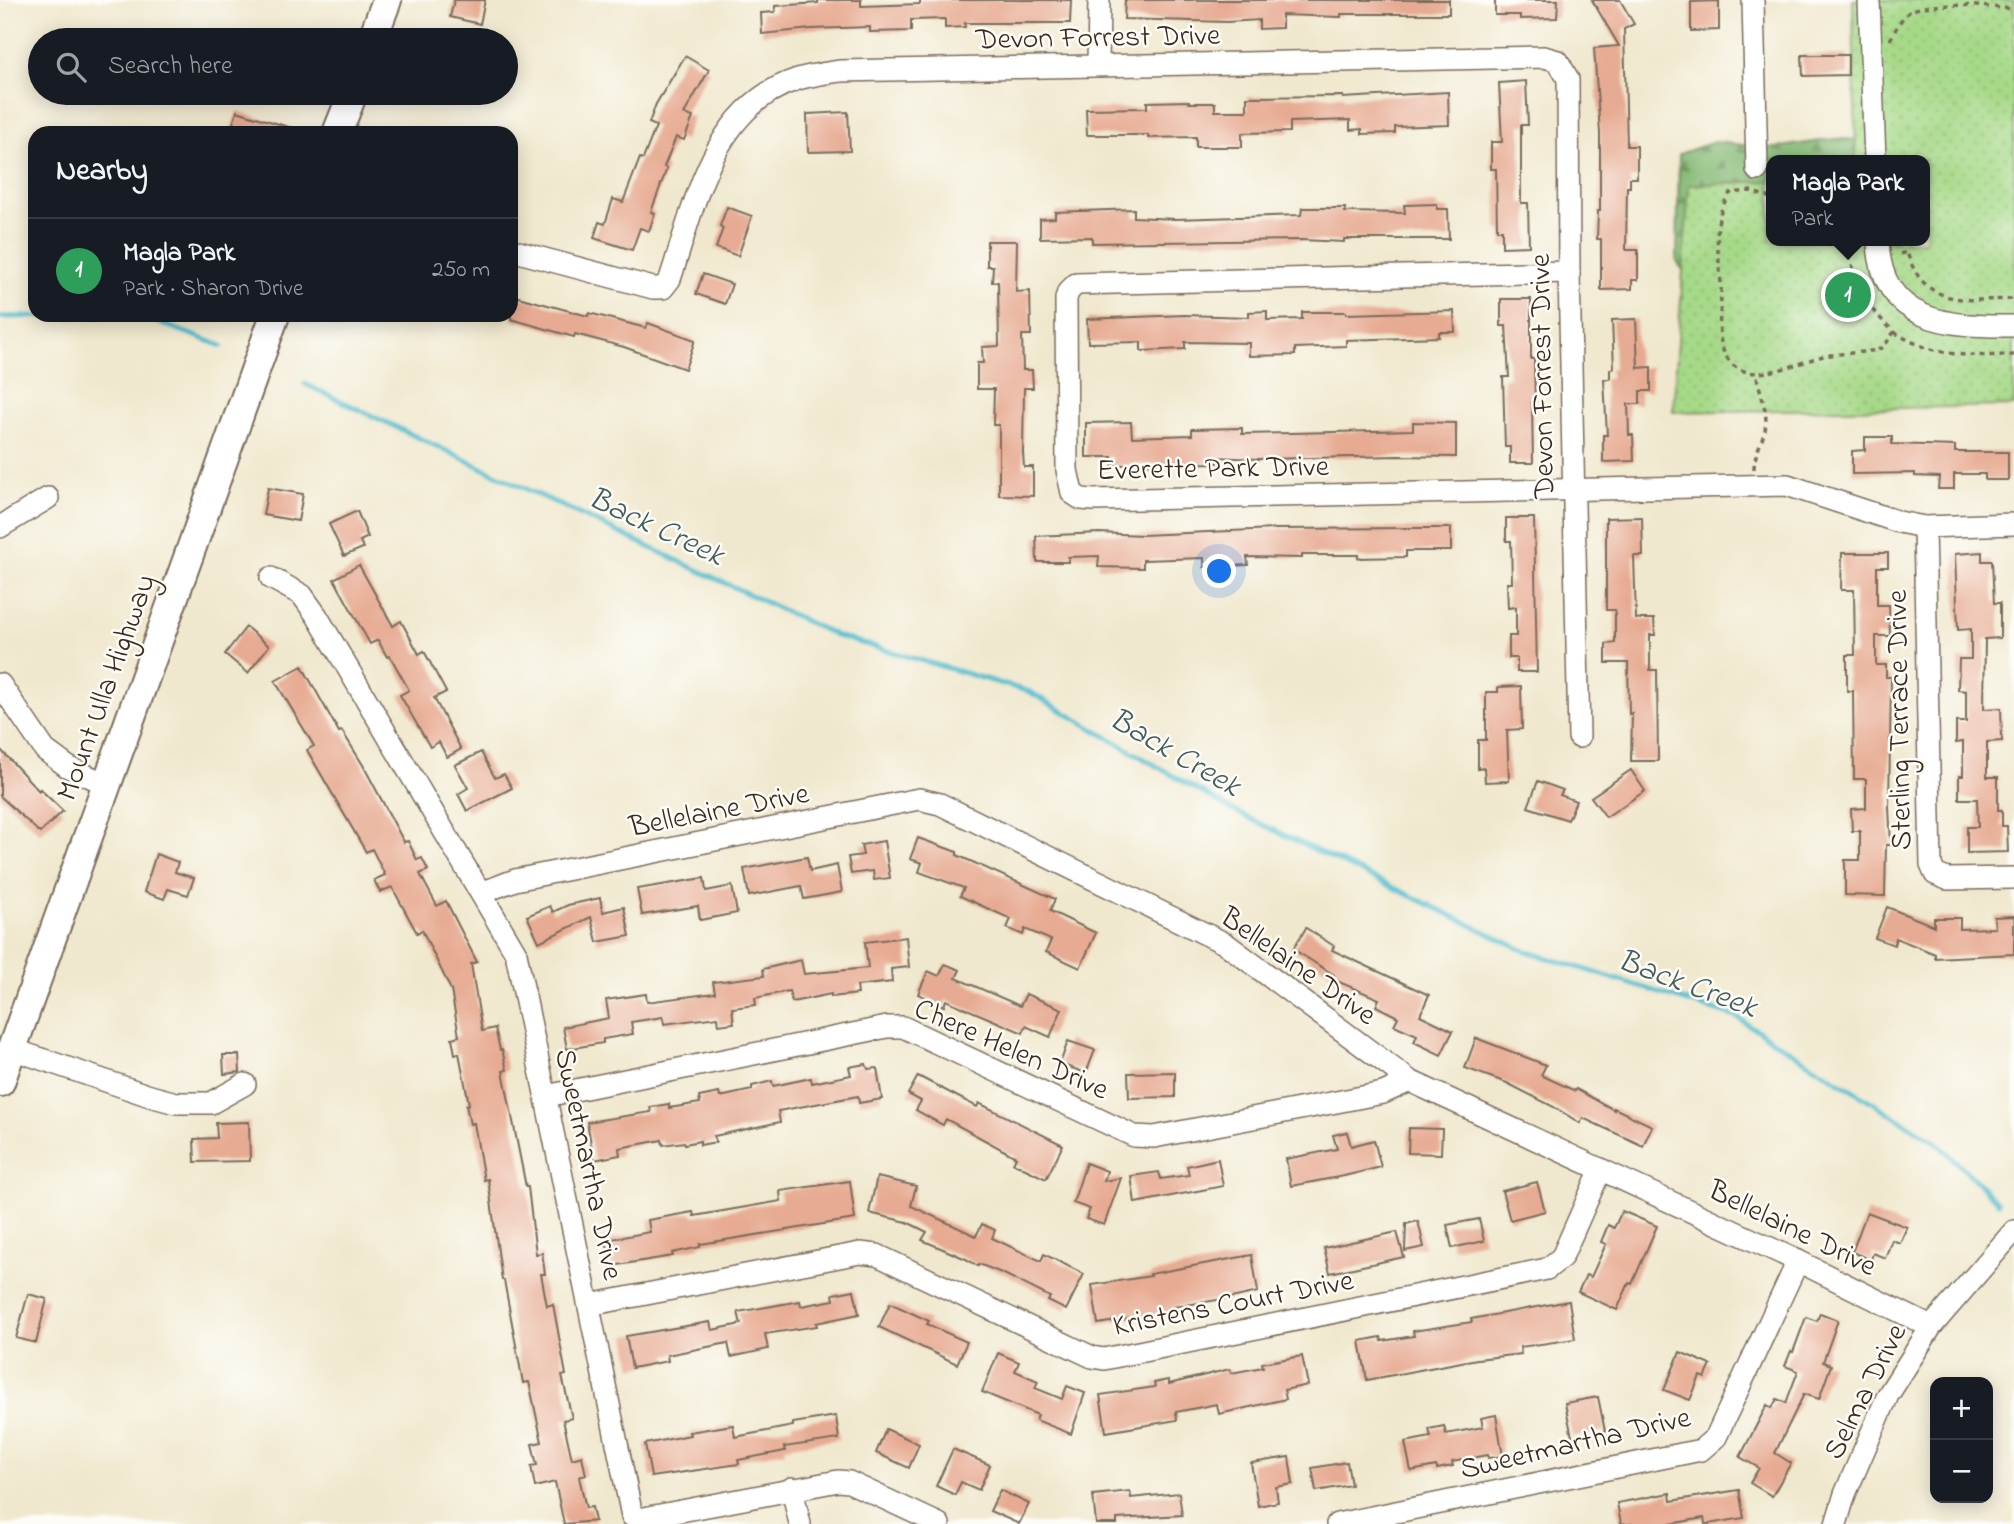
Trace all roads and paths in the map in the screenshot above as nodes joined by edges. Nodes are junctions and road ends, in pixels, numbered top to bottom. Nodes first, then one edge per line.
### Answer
1 (387, 0) edge
2 (1099, 0) edge
3 (1753, 0) edge
4 (1869, 0) edge
5 (2014, 9) edge
6 (376, 28) edge
7 (1890, 41) dead end
8 (1098, 65) junction
9 (348, 105) edge
10 (340, 126) edge
11 (1875, 155) edge
12 (1757, 170) dead end
13 (1766, 196) edge
14 (1843, 246) edge
15 (1878, 246) edge
16 (518, 252) edge
17 (1894, 255) dead end
18 (1569, 272) junction
19 (2014, 299) edge
20 (272, 322) edge
21 (2014, 326) edge
22 (1894, 332) junction
23 (2014, 355) edge
24 (1756, 373) junction
25 (1755, 485) junction
26 (1573, 491) junction
27 (48, 498) dead end
28 (2014, 524) edge
29 (0, 527) edge
30 (1924, 527) junction
31 (271, 578) dead end
32 (0, 684) edge
33 (1579, 737) dead end
34 (106, 784) junction
35 (2014, 878) edge
36 (481, 893) junction
37 (12, 1049) junction
38 (0, 1082) edge
39 (1410, 1082) junction
40 (245, 1084) dead end
41 (546, 1096) junction
42 (1601, 1170) junction
43 (2014, 1231) edge
44 (1798, 1261) junction
45 (589, 1305) junction
46 (1931, 1327) junction
47 (792, 1488) junction
48 (1360, 1522) edge
49 (800, 1524) edge
50 (939, 1524) edge
51 (1337, 1524) edge
52 (1836, 1524) edge

1 - 6 main road
2 - 8 street
3 - 12 street
4 - 11 street
5 - 7 path
8 - 16 street, Devon Forrest Drive
8 - 18 street, Devon Forrest Drive
9 - 10 main road
13 - 24 path
14 - 22 path
15 - 21 street
17 - 19 path
18 - 26 street, Devon Forrest Drive
18 - 26 street, Everette Park Drive
20 - 34 main road, Mount Ulla Highway
22 - 23 path
22 - 24 path
24 - 25 path
25 - 26 street, Everette Park Drive
25 - 30 street, Everette Park Drive
26 - 33 street, Devon Forrest Drive
27 - 29 street
28 - 30 street, Everette Park Drive
30 - 35 street, Sterling Terrace Drive
31 - 36 street, Sweetmartha Drive
32 - 34 street
34 - 37 main road, Mount Ulla Highway
36 - 39 street, Bellelaine Drive
36 - 41 street, Sweetmartha Drive
37 - 38 main road, Mount Ulla Highway
37 - 40 street
39 - 41 street, Chere Helen Drive
39 - 42 street, Bellelaine Drive
41 - 45 street, Sweetmartha Drive
42 - 44 street, Bellelaine Drive
42 - 45 street, Kristens Court Drive
43 - 46 street, Selma Drive
44 - 46 street, Bellelaine Drive
44 - 48 street, Sweetmartha Drive
45 - 47 street, Sweetmartha Drive
46 - 52 street, Selma Drive
47 - 49 street
47 - 50 street, Sweetmartha Drive
48 - 51 street, Sweetmartha Drive

